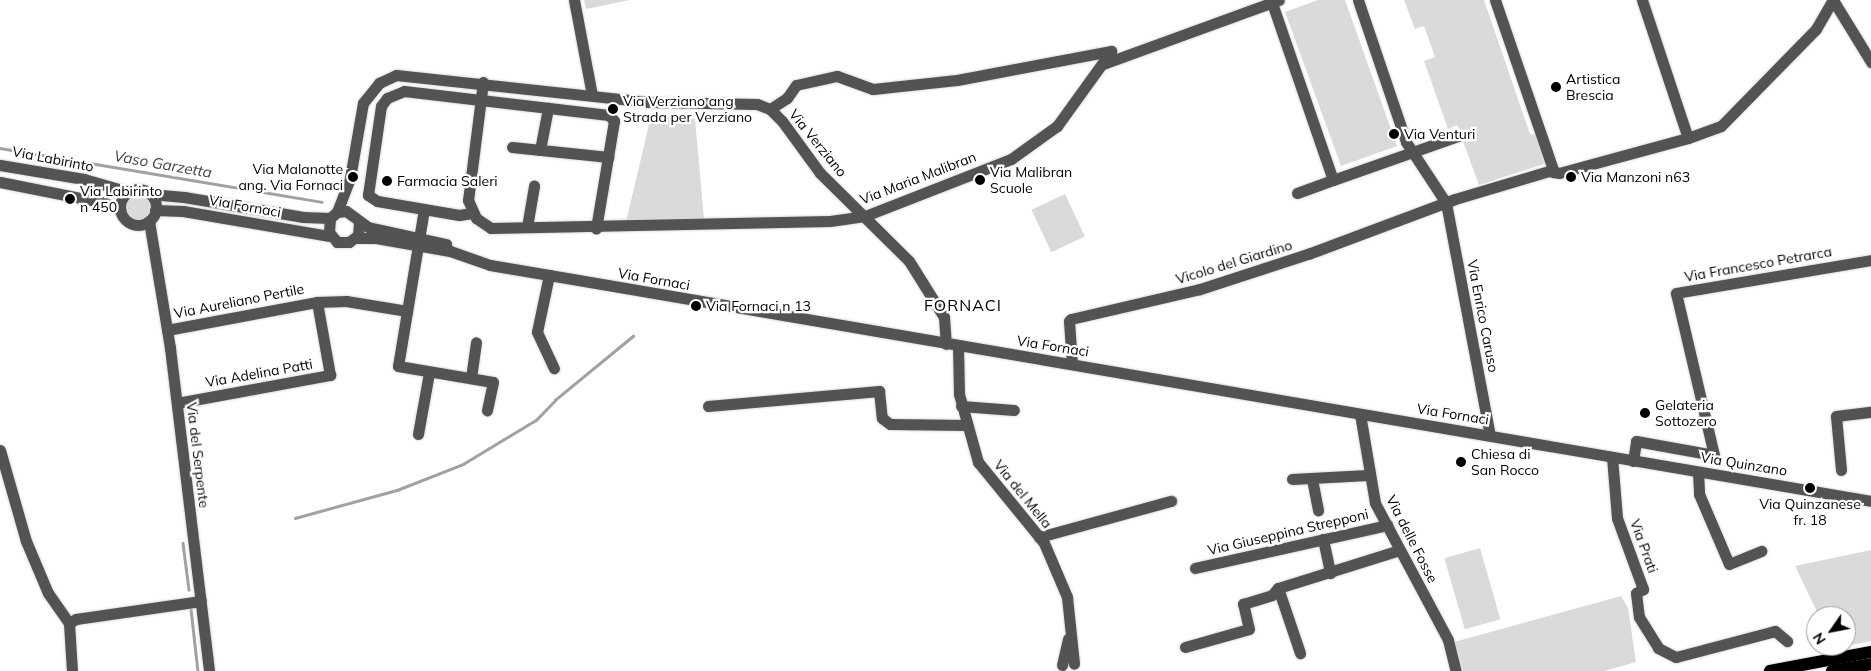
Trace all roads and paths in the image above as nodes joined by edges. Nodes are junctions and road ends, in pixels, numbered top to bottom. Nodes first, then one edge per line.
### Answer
1 (574, 0) edge
2 (1358, 0) edge
3 (1495, 0) edge
4 (1642, 0) edge
5 (1833, 0) edge
6 (1275, 1) edge
7 (1871, 62) edge
8 (1103, 64) junction
9 (483, 82) junction
10 (592, 95) junction
11 (482, 101) junction
12 (548, 108) junction
13 (770, 109) junction
14 (359, 127) junction
15 (377, 129) junction
16 (1458, 136) dead end
17 (1688, 138) junction
18 (512, 147) dead end
19 (540, 150) junction
20 (1412, 154) junction
21 (608, 157) junction
22 (0, 164) edge
23 (1554, 172) junction
24 (350, 178) junction
25 (1334, 180) junction
26 (0, 182) edge
27 (534, 186) dead end
28 (128, 192) junction
29 (1297, 193) dead end
30 (150, 194) junction
31 (1446, 203) junction
32 (424, 209) junction
33 (120, 210) junction
34 (155, 210) junction
35 (350, 212) junction
36 (472, 213) junction
37 (334, 215) junction
38 (865, 216) junction
39 (359, 222) junction
40 (144, 223) junction
41 (528, 227) junction
42 (596, 228) junction
43 (330, 236) junction
44 (356, 238) junction
45 (418, 242) junction
46 (1871, 260) edge
47 (548, 275) junction
48 (317, 302) junction
49 (407, 311) junction
50 (167, 330) junction
51 (476, 342) dead end
52 (946, 344) junction
53 (958, 346) junction
54 (1072, 364) junction
55 (554, 368) dead end
56 (429, 373) junction
57 (471, 378) junction
58 (177, 403) junction
59 (708, 406) dead end
60 (961, 406) junction
61 (487, 410) dead end
62 (1014, 410) dead end
63 (1871, 412) edge
64 (1360, 414) junction
65 (966, 425) junction
66 (418, 434) dead end
67 (1490, 435) junction
68 (0, 450) edge
69 (1612, 457) junction
70 (1633, 461) junction
71 (1841, 470) dead end
72 (1698, 472) junction
73 (1368, 475) junction
74 (1312, 479) junction
75 (1292, 480) dead end
76 (1171, 501) dead end
77 (1871, 501) edge
78 (1318, 510) dead end
79 (1387, 525) junction
80 (1039, 537) junction
81 (1323, 539) junction
82 (1399, 550) junction
83 (1762, 552) dead end
84 (1195, 568) dead end
85 (1330, 573) junction
86 (1278, 588) junction
87 (202, 601) junction
88 (69, 623) junction
89 (1787, 641) dead end
90 (1185, 646) dead end
91 (1871, 652) edge
92 (1300, 653) dead end
93 (1871, 664) edge
94 (1068, 668) edge
95 (1871, 670) edge
96 (72, 671) edge
97 (209, 671) edge
98 (1456, 671) edge
99 (1770, 671) edge
100 (1832, 671) edge
101 (1866, 671) edge

1 - 10 street
2 - 20 street
3 - 23 street
4 - 17 street
5 - 7 street
5 - 17 street
6 - 8 street
6 - 25 street
8 - 13 street, Via Maria Malibran
8 - 38 street, Via Maria Malibran
9 - 10 street, Via Verziano
9 - 11 street
9 - 14 street, Via Verziano
10 - 13 street, Via Verziano
11 - 12 street
11 - 15 street
11 - 36 street
12 - 19 street
12 - 21 street
13 - 38 street, Via Verziano
14 - 15 street
14 - 24 street, Via Verziano
15 - 32 street
16 - 20 street
17 - 23 street
18 - 19 street
19 - 21 street
20 - 25 street
20 - 31 street
21 - 42 street
22 - 28 street, Via Labirinto
23 - 31 street
24 - 35 street
24 - 37 street
25 - 29 street
26 - 33 street
27 - 41 street
28 - 30 street, Via Fornaci
28 - 33 street
30 - 34 street
30 - 37 street, Via Fornaci
31 - 54 street, Vicolo del Giardino
31 - 67 street, Via Enrico Caruso
32 - 36 street
32 - 45 street
33 - 40 street
34 - 40 street
34 - 43 street, Via Fornaci
35 - 37 street, Via Fornaci
35 - 39 street, Via Fornaci
36 - 41 street, Via Maria Malibran
37 - 43 street
38 - 42 street, Via Maria Malibran
38 - 52 street, Via Verziano
39 - 44 street
39 - 45 street, Via Fornaci
40 - 50 street, Via del Serpente
41 - 42 street, Via Maria Malibran
43 - 44 street, Via Fornaci
44 - 45 street, Via Fornaci
45 - 47 street, Via Fornaci
45 - 49 street
46 - 70 street, Via Francesco Petrarca
47 - 52 street, Via Fornaci
47 - 55 street
48 - 49 street
48 - 50 street, Via Aureliano Pertile
48 - 58 street, Via Adelina Patti
49 - 56 street
50 - 58 street, Via del Serpente
51 - 57 street
52 - 53 street, Via Fornaci
53 - 54 street, Via Fornaci
53 - 60 street, Via del Mella
54 - 64 street, Via Fornaci
56 - 57 street
56 - 66 street
57 - 61 street
58 - 87 street, Via del Serpente
59 - 65 street
60 - 62 street
60 - 65 street, Via del Mella
63 - 71 street
64 - 67 street, Via Fornaci
64 - 73 street, Via delle Fosse
65 - 80 street, Via del Mella
67 - 69 street, Via Fornaci
68 - 88 street
69 - 70 street, Via Quinzano
69 - 89 street, Via Prati
70 - 72 street, Via Quinzano
72 - 77 street, Via Quinzano
72 - 83 street
73 - 74 street
73 - 79 street, Via delle Fosse
74 - 75 street
74 - 78 street
76 - 80 street
79 - 81 street, Via Giuseppina Strepponi
79 - 82 street, Via delle Fosse
80 - 94 street, Via del Mella
81 - 84 street, Via Giuseppina Strepponi
81 - 85 street
82 - 85 street
82 - 98 street, Via delle Fosse
85 - 86 street
86 - 90 street
86 - 92 street
87 - 88 street
87 - 97 street, Via del Serpente
88 - 96 street
91 - 99 main road
93 - 100 main road
95 - 101 street

